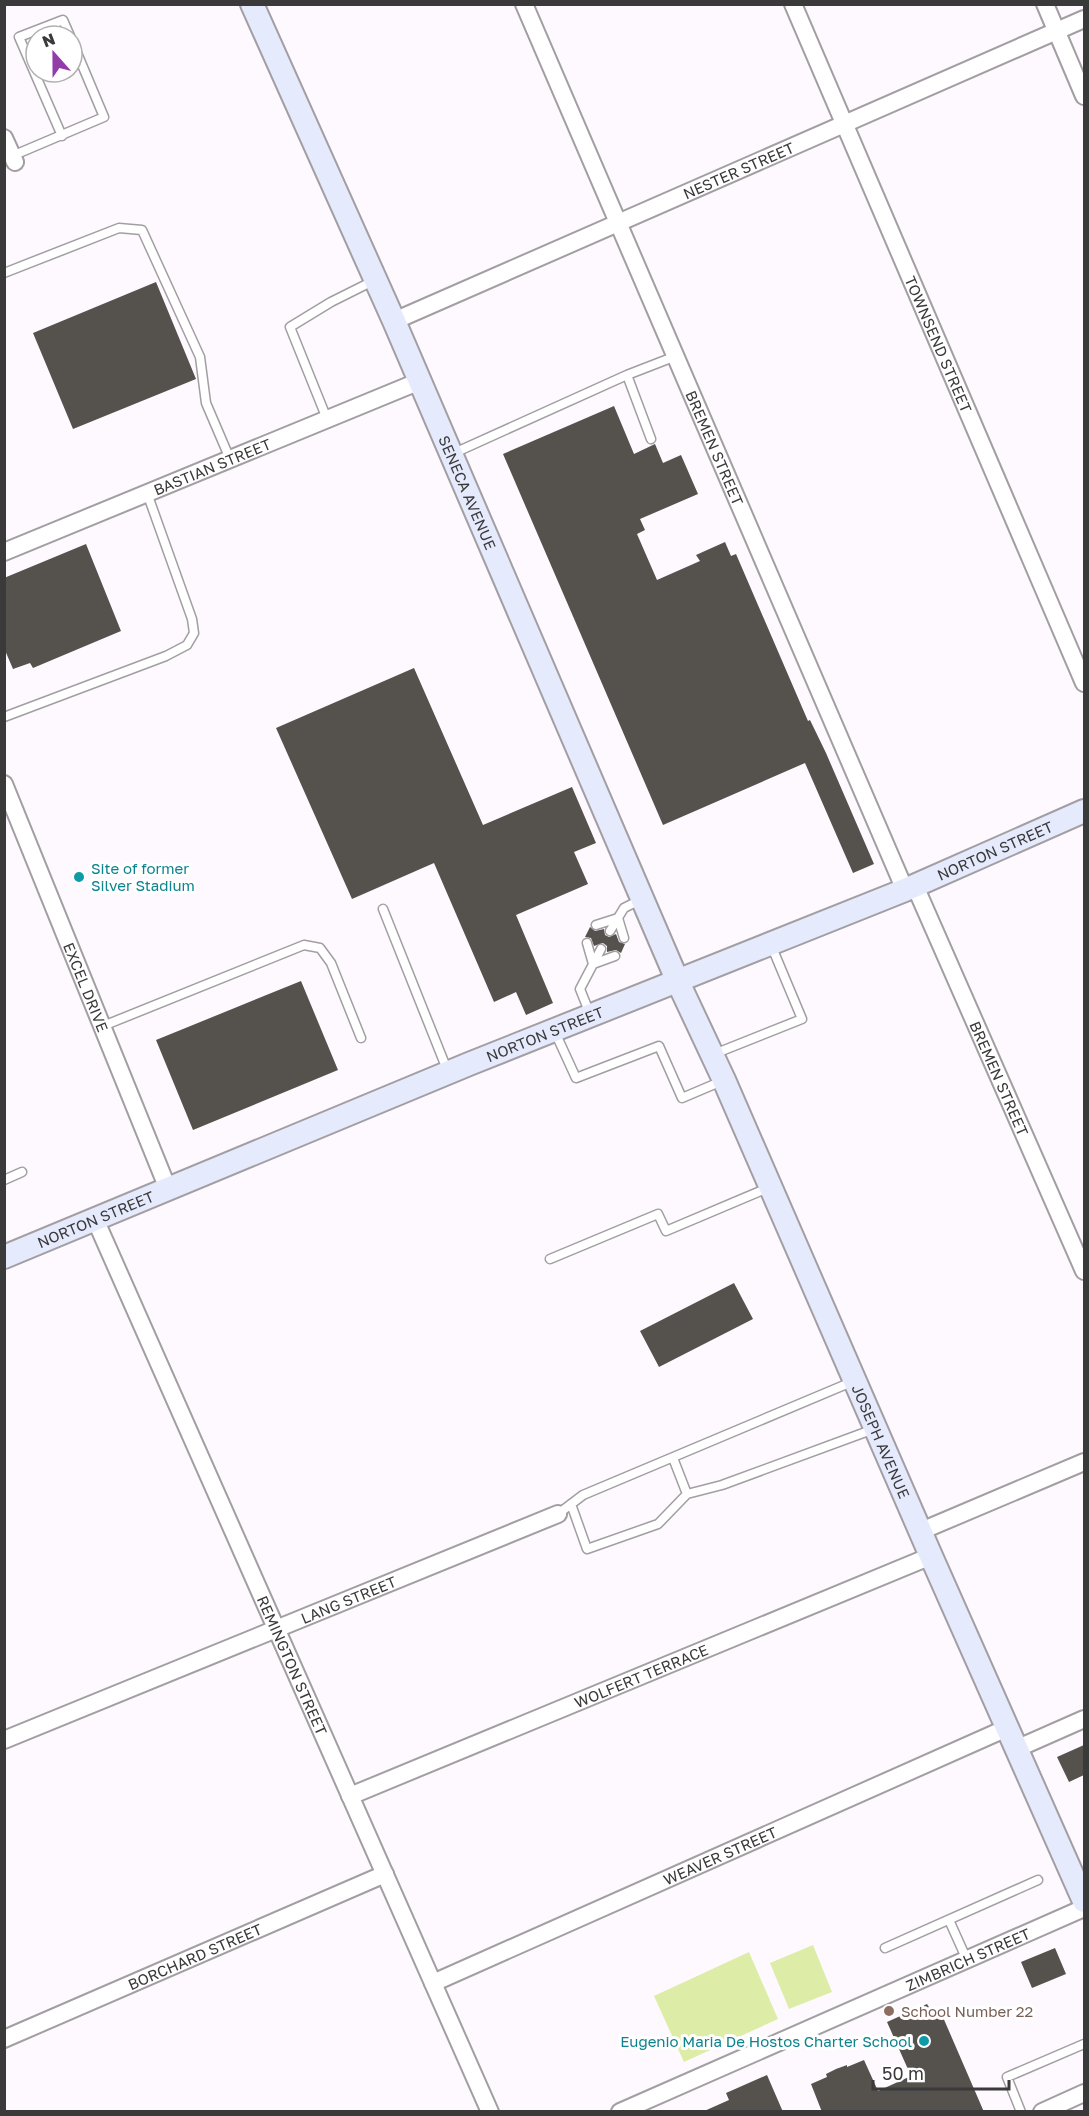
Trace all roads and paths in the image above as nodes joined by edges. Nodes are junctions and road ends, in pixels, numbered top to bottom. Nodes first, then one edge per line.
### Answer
1 (252, 4) edge
2 (524, 4) edge
3 (793, 4) edge
4 (1045, 4) edge
5 (1084, 19) edge
6 (52, 24) edge
7 (65, 24) edge
8 (1056, 31) junction
9 (24, 35) edge
10 (24, 50) edge
11 (84, 70) edge
12 (39, 84) edge
13 (1084, 96) edge
14 (844, 124) junction
15 (62, 136) junction
16 (4, 138) edge
17 (11, 161) edge
18 (619, 223) junction
19 (4, 273) edge
20 (376, 279) junction
21 (394, 321) junction
22 (676, 356) junction
23 (627, 375) junction
24 (420, 381) junction
25 (327, 419) junction
26 (651, 439) dead end
27 (452, 454) junction
28 (230, 459) junction
29 (147, 493) junction
30 (4, 552) edge
31 (1084, 683) edge
32 (4, 717) edge
33 (4, 784) edge
34 (1084, 811) edge
35 (910, 888) junction
36 (643, 899) junction
37 (383, 909) dead end
38 (618, 918) junction
39 (596, 925) dead end
40 (610, 932) dead end
41 (624, 938) dead end
42 (587, 943) dead end
43 (771, 944) junction
44 (601, 949) dead end
45 (615, 956) dead end
46 (593, 964) junction
47 (678, 982) junction
48 (590, 1016) junction
49 (103, 1026) junction
50 (554, 1030) junction
51 (361, 1038) dead end
52 (712, 1055) junction
53 (448, 1072) junction
54 (724, 1080) junction
55 (22, 1172) dead end
56 (4, 1180) edge
57 (770, 1186) junction
58 (168, 1189) junction
59 (95, 1219) junction
60 (4, 1257) edge
61 (549, 1258) dead end
62 (1084, 1271) edge
63 (854, 1381) junction
64 (875, 1429) junction
65 (673, 1458) junction
66 (1084, 1462) edge
67 (687, 1494) junction
68 (564, 1509) junction
69 (921, 1531) junction
70 (931, 1556) junction
71 (276, 1629) junction
72 (1084, 1719) edge
73 (1011, 1738) junction
74 (4, 1740) edge
75 (350, 1796) junction
76 (385, 1874) junction
77 (1038, 1880) dead end
78 (1082, 1887) edge
79 (1084, 1908) edge
80 (949, 1920) junction
81 (885, 1948) dead end
82 (967, 1960) junction
83 (433, 1983) junction
84 (4, 2039) edge
85 (1084, 2044) edge
86 (1084, 2093) edge
87 (490, 2112) edge
88 (620, 2112) edge
89 (1021, 2112) edge
90 (1042, 2112) edge

1 - 20 main road, SENECA AVENUE
2 - 18 street, BREMEN STREET
3 - 14 street, TOWNSEND STREET
4 - 8 street
5 - 8 street, NESTER STREET
6 - 7 lane
8 - 13 street
8 - 14 street, NESTER STREET
9 - 10 lane
11 - 15 lane
12 - 15 lane
14 - 18 street, NESTER STREET
14 - 31 street, TOWNSEND STREET
15 - 17 lane
16 - 17 street
18 - 21 street, NESTER STREET
18 - 22 street, BREMEN STREET
19 - 28 lane
20 - 21 main road, SENECA AVENUE
20 - 25 lane
21 - 24 main road, SENECA AVENUE
22 - 23 lane
22 - 35 street, BREMEN STREET
23 - 26 lane
23 - 27 lane
24 - 25 street, BASTIAN STREET
24 - 27 main road, SENECA AVENUE
25 - 28 street, BASTIAN STREET
27 - 36 main road, SENECA AVENUE
28 - 29 street, BASTIAN STREET
29 - 30 street, BASTIAN STREET
29 - 32 lane
33 - 49 street, EXCEL DRIVE
34 - 35 main road, NORTON STREET
35 - 43 main road, NORTON STREET
35 - 62 street, BREMEN STREET
36 - 38 lane
36 - 47 main road, SENECA AVENUE
37 - 53 lane
38 - 39 lane
38 - 40 lane
38 - 41 lane
42 - 46 lane
43 - 47 main road, NORTON STREET
43 - 52 lane
44 - 46 lane
45 - 46 lane
46 - 48 lane
47 - 48 main road, NORTON STREET
47 - 52 main road, JOSEPH AVENUE
48 - 50 main road, NORTON STREET
49 - 51 lane
49 - 58 street, EXCEL DRIVE
50 - 53 main road, NORTON STREET
50 - 54 lane
52 - 54 main road, JOSEPH AVENUE
53 - 58 main road, NORTON STREET
54 - 57 main road, JOSEPH AVENUE
55 - 56 lane
57 - 61 lane
57 - 63 main road, JOSEPH AVENUE
58 - 59 main road, NORTON STREET
59 - 60 main road, NORTON STREET
59 - 71 street, REMINGTON STREET
63 - 64 main road, JOSEPH AVENUE
63 - 65 lane
64 - 67 lane
64 - 69 main road, JOSEPH AVENUE
65 - 67 lane
65 - 68 lane
66 - 69 street
67 - 68 lane
68 - 71 street, LANG STREET
69 - 70 main road, JOSEPH AVENUE
70 - 73 main road, JOSEPH AVENUE
70 - 75 street, WOLFERT TERRACE
71 - 74 street, LANG STREET
71 - 75 street, REMINGTON STREET
72 - 73 street, WEAVER STREET
73 - 78 main road, JOSEPH AVENUE
73 - 83 street, WEAVER STREET
75 - 76 street, REMINGTON STREET
76 - 83 street, REMINGTON STREET
76 - 84 street, BORCHARD STREET
77 - 80 lane
79 - 82 street, ZIMBRICH STREET
80 - 81 lane
80 - 82 lane
82 - 88 street, ZIMBRICH STREET
83 - 87 street, REMINGTON STREET
85 - 89 lane
86 - 90 street

